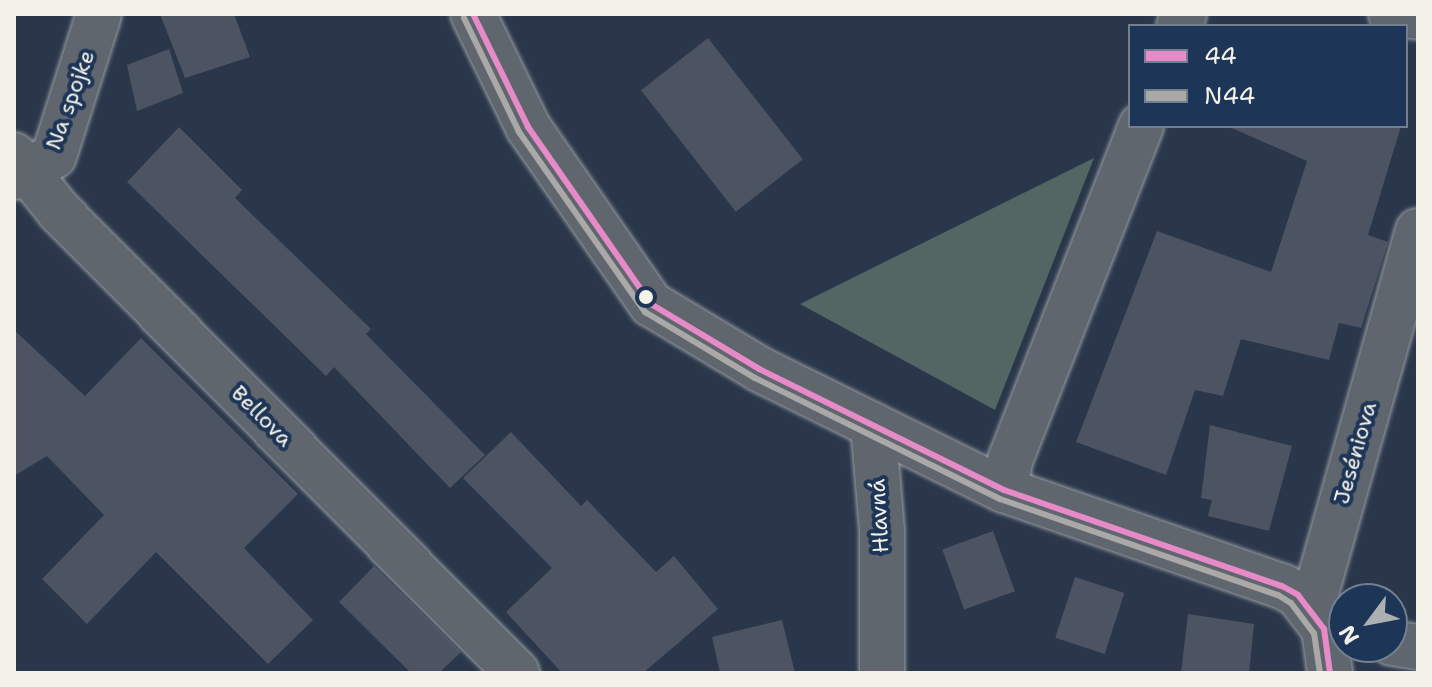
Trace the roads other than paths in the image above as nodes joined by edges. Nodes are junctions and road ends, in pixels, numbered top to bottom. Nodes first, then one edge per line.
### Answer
1 (99, 14) edge
2 (473, 14) edge
3 (1391, 14) edge
4 (1418, 17) edge
5 (1140, 128) edge
6 (17, 168) edge
7 (1418, 231) edge
8 (873, 425) junction
9 (1004, 490) junction
10 (1341, 583) edge
11 (1328, 645) edge
12 (517, 673) edge
13 (882, 673) edge

1 - 6 street, Na spojke
2 - 8 street
3 - 4 street
5 - 9 street
6 - 12 street, Bellova
7 - 10 street, Jeséniova
8 - 9 street
8 - 13 street, Hlavná
9 - 11 street

